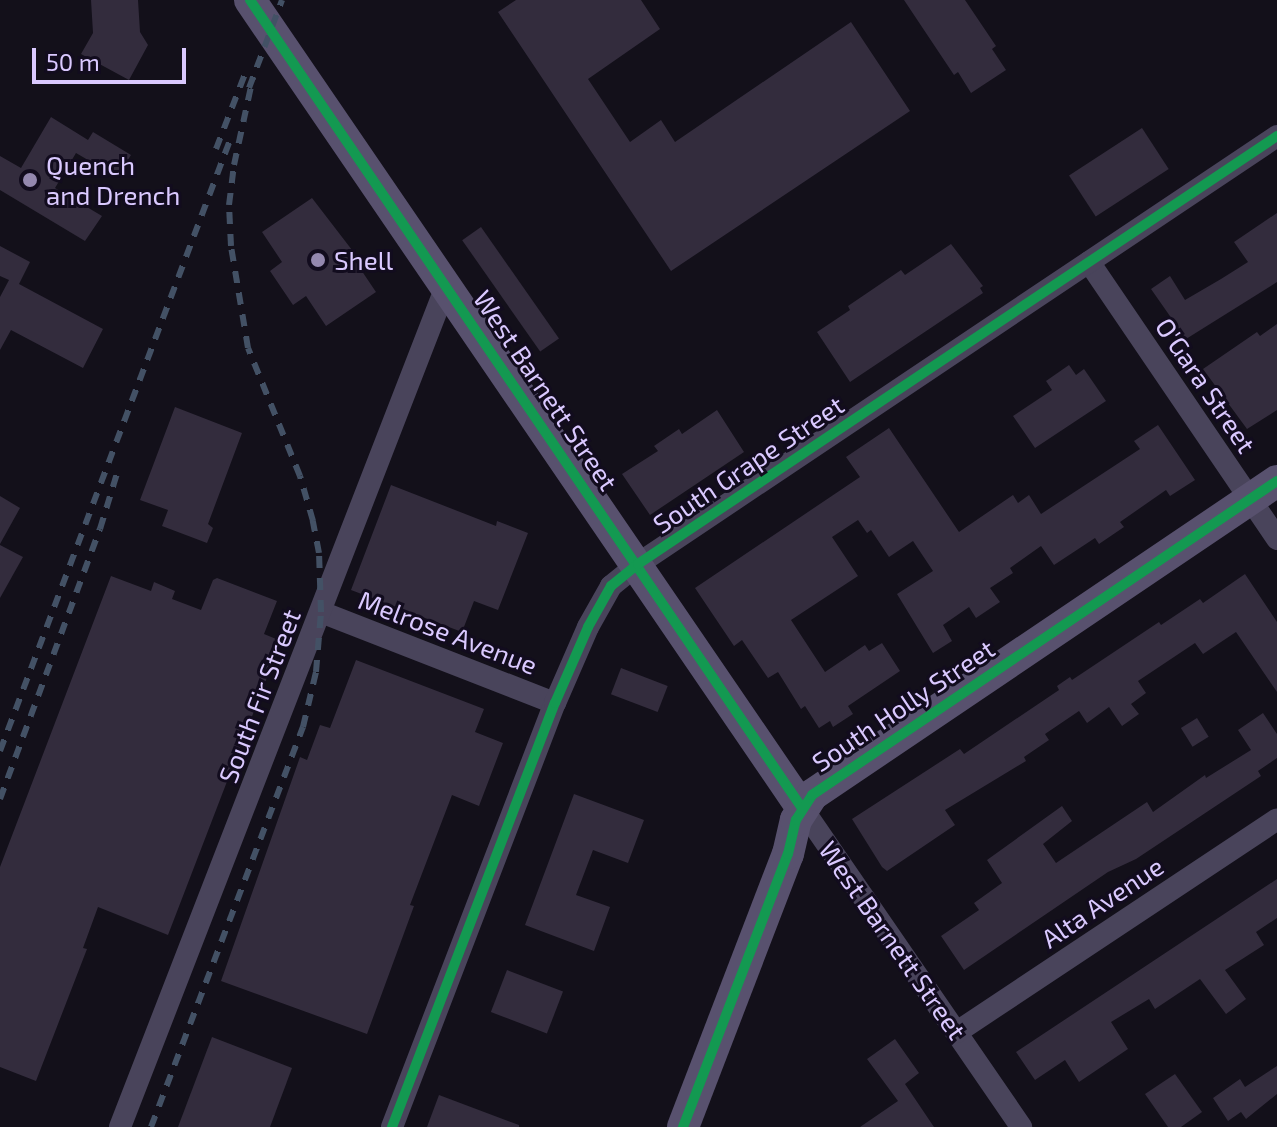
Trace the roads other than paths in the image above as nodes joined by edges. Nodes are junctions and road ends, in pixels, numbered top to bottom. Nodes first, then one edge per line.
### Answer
1 (250, 0) edge
2 (1277, 136) edge
3 (1089, 262) junction
4 (447, 284) junction
5 (1277, 481) edge
6 (1249, 499) junction
7 (1277, 539) edge
8 (638, 564) junction
9 (321, 612) junction
10 (555, 703) junction
11 (802, 808) junction
12 (1277, 819) edge
13 (957, 1032) junction
14 (120, 1127) edge
15 (392, 1127) edge
16 (683, 1127) edge
17 (1021, 1127) edge

1 - 4 street, West Barnett Street
2 - 3 street, South Grape Street
3 - 6 street, O'Gara Street
3 - 8 street, South Grape Street
4 - 8 street, West Barnett Street
4 - 9 street, South Fir Street
5 - 6 street, South Holly Street
6 - 7 street, O'Gara Street
6 - 11 street, South Holly Street
8 - 10 street, South Grape Street
8 - 11 street, West Barnett Street
9 - 10 street, Melrose Avenue
9 - 14 street, South Fir Street
10 - 15 street, South Grape Street
11 - 13 street, West Barnett Street
11 - 16 street, South Holly Street
12 - 13 street, Alta Avenue
13 - 17 street, West Barnett Street

